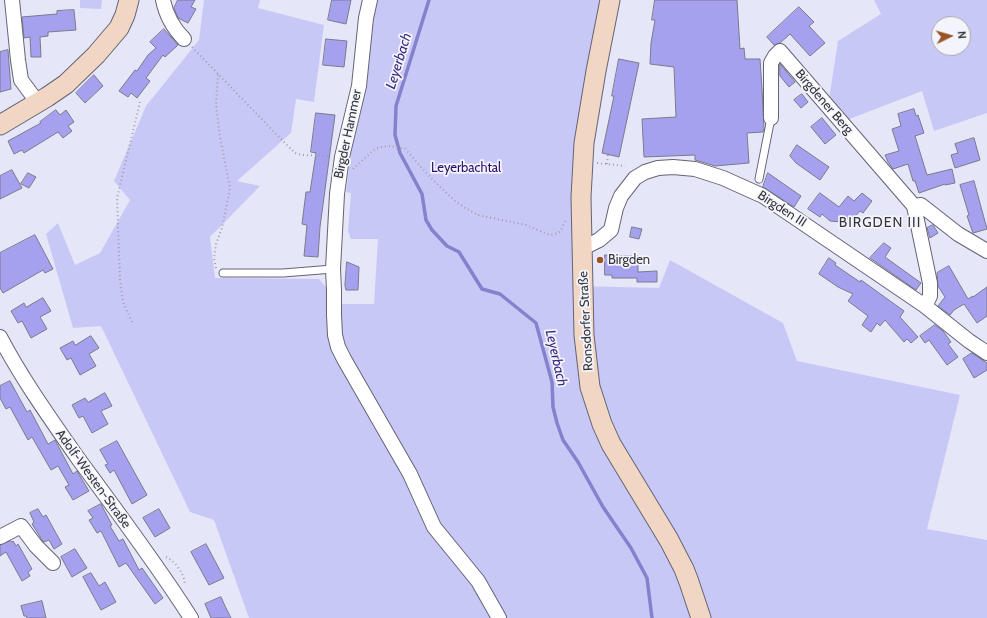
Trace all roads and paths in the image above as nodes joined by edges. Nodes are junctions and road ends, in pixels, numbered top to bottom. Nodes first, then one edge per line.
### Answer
1 (12, 0) edge
2 (129, 0) edge
3 (162, 0) edge
4 (370, 0) edge
5 (610, 0) edge
6 (184, 39) joint
7 (218, 74) junction
8 (140, 102) dead end
9 (38, 103) junction
10 (771, 118) joint
11 (0, 125) edge
12 (608, 155) dead end
13 (342, 157) junction
14 (599, 163) dead end
15 (606, 164) junction
16 (625, 166) dead end
17 (351, 171) dead end
18 (760, 179) dead end
19 (914, 206) junction
20 (563, 226) dead end
21 (583, 248) junction
22 (987, 251) edge
23 (333, 268) junction
24 (222, 273) joint
25 (925, 306) junction
26 (132, 322) dead end
27 (0, 337) edge
28 (987, 353) edge
29 (0, 537) edge
30 (52, 563) dead end
31 (191, 618) edge
32 (499, 618) edge
33 (701, 618) edge

1 - 9 street
2 - 9 main road
3 - 6 street
4 - 13 street, Birgder Hammer
5 - 21 main road, Ronsdorfer Straße
6 - 7 path
7 - 13 path
7 - 24 path
8 - 26 path
9 - 11 main road
10 - 18 lane
10 - 19 street, Birgdener Berg
12 - 15 path
13 - 23 street, Birgder Hammer
14 - 15 path
15 - 16 path
17 - 20 path
19 - 22 street, Birgdener Berg
19 - 25 street, Birgdener Berg
21 - 25 street, Birgden III
21 - 33 main road, Ronsdorfer Straße
23 - 24 lane
23 - 32 street, Birgder Hammer
25 - 28 street, Birgden III
27 - 31 street, Adolf-Westen-Straße
29 - 30 street

